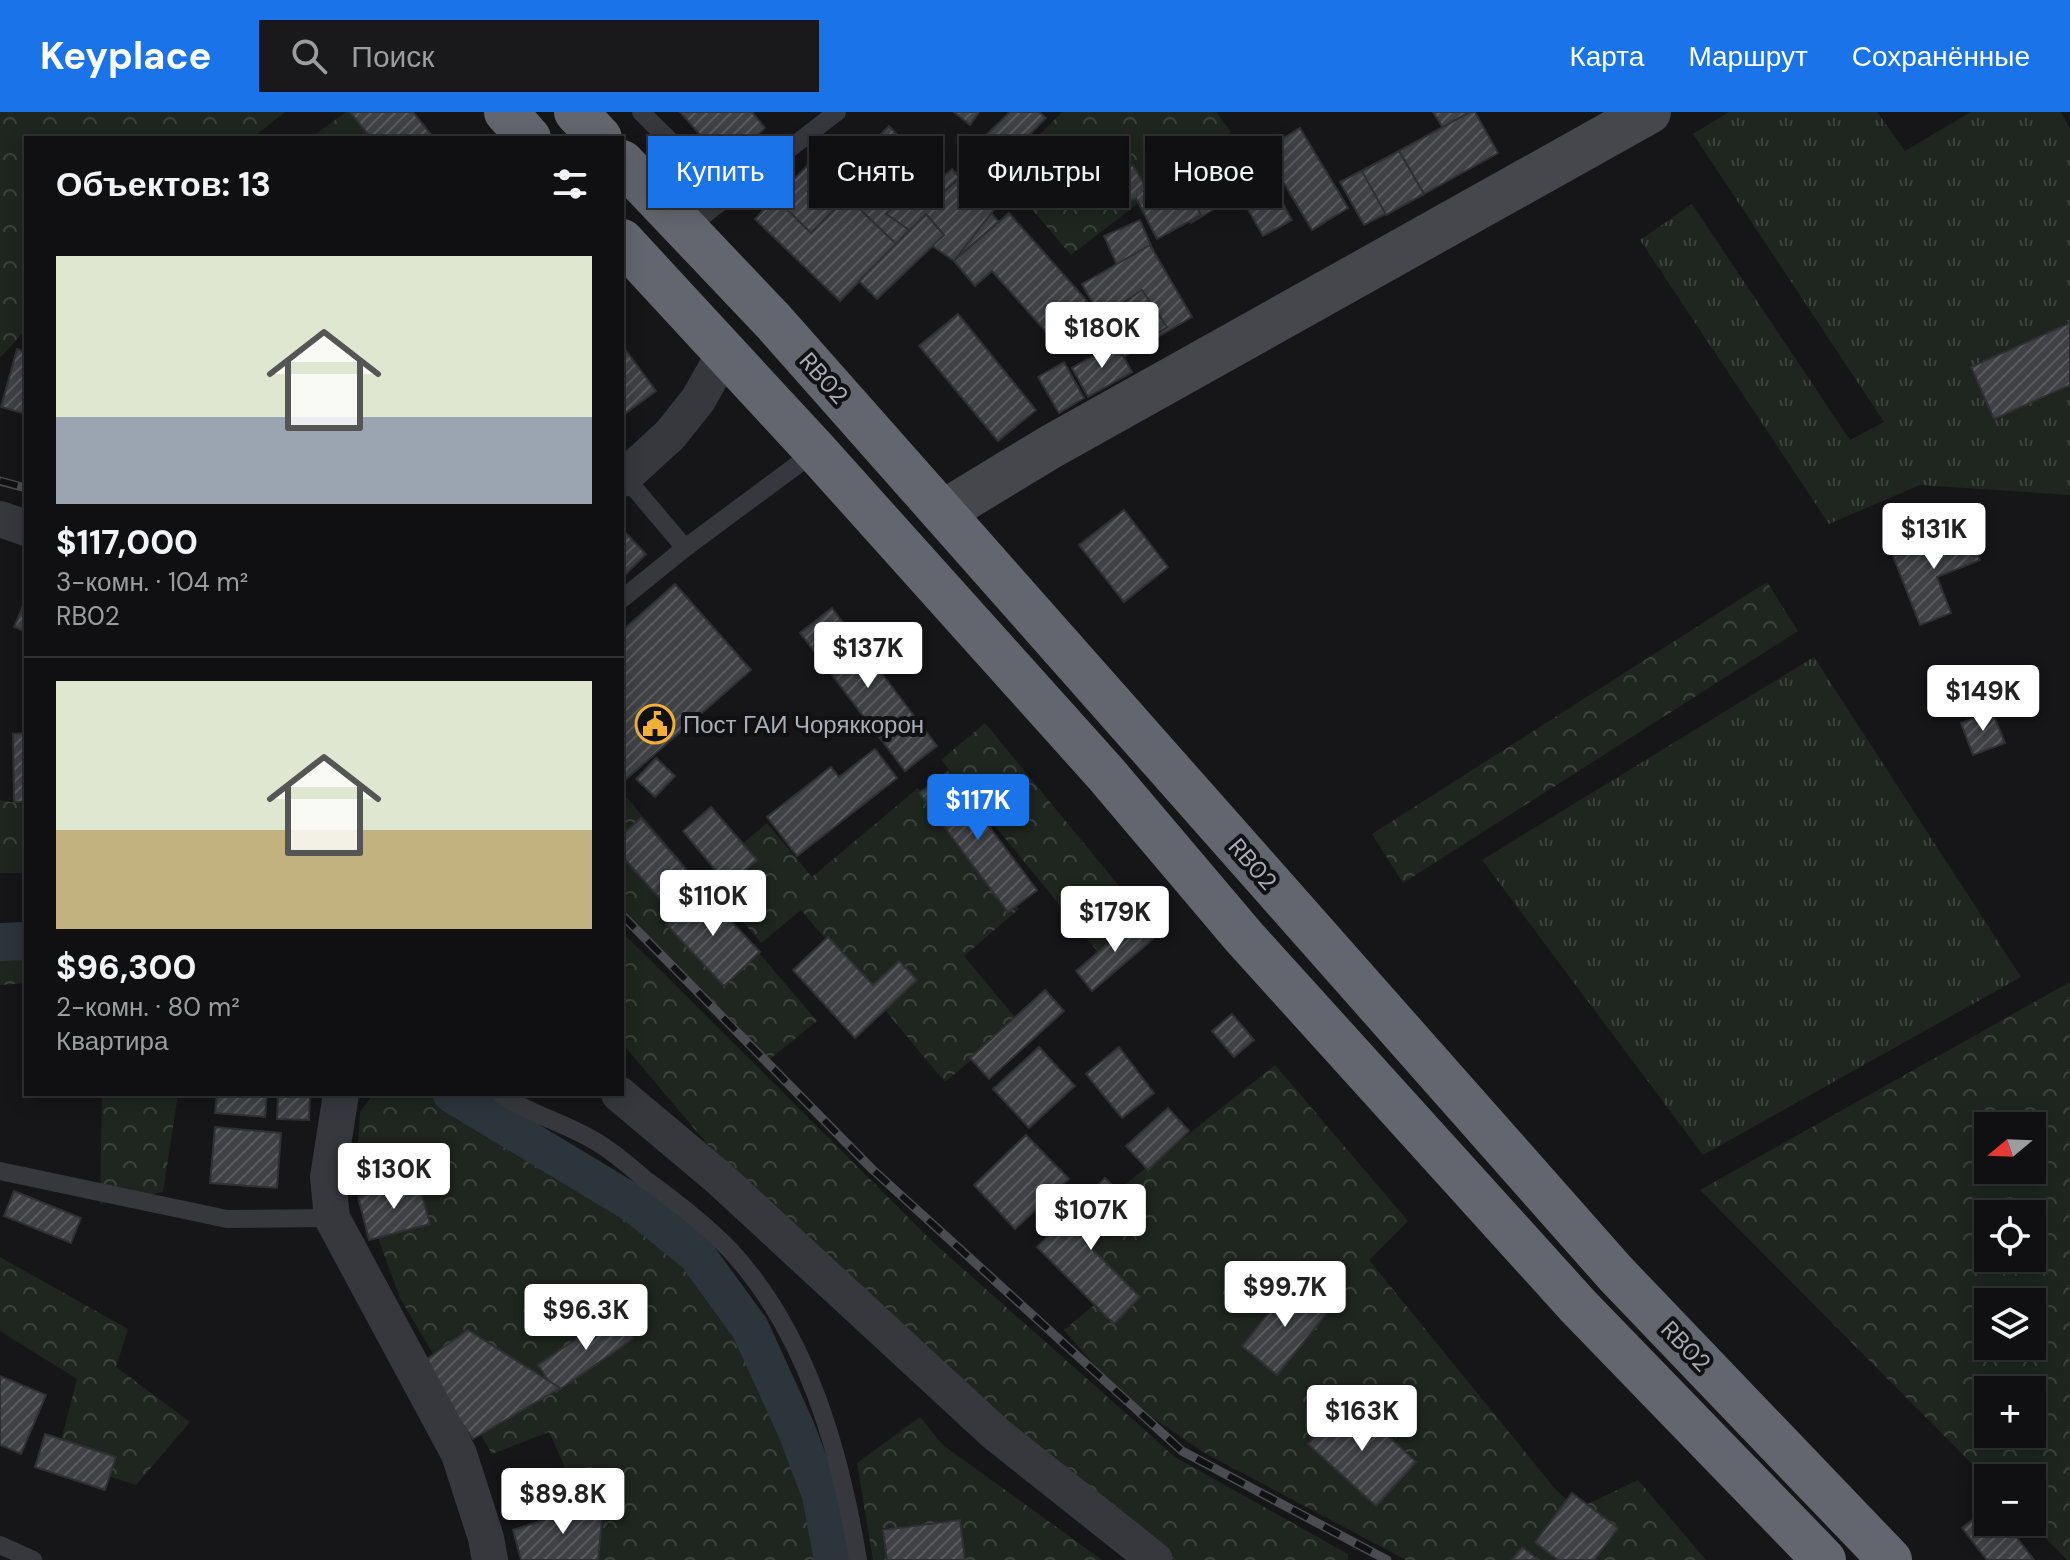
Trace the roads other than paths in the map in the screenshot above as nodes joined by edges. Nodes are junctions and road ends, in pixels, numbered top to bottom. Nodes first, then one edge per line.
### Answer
1 (506, 112) edge
2 (576, 112) edge
3 (641, 112) edge
4 (837, 112) edge
5 (1649, 112) edge
6 (527, 136) edge
7 (598, 136) edge
8 (665, 136) edge
9 (793, 146) edge
10 (624, 164) edge
11 (713, 208) edge
12 (686, 229) junction
13 (624, 243) edge
14 (725, 352) junction
15 (816, 451) junction
16 (624, 478) edge
17 (943, 512) junction
18 (0, 519) edge
19 (24, 527) edge
20 (685, 548) junction
21 (624, 597) edge
22 (341, 1096) edge
23 (503, 1096) edge
24 (621, 1096) edge
25 (0, 1171) edge
26 (332, 1218) junction
27 (0, 1545) edge
28 (33, 1560) edge
29 (490, 1560) edge
30 (858, 1560) edge
31 (1155, 1560) edge
32 (1824, 1560) edge
33 (1890, 1560) edge

1 - 6 highway
2 - 7 highway
3 - 8 lane
4 - 9 lane
5 - 17 street
10 - 12 highway, RB02
11 - 12 lane
12 - 17 highway, RB02
13 - 14 highway, RB02
14 - 15 highway, RB02
14 - 16 street
15 - 20 lane
15 - 32 highway, RB02
16 - 20 lane
17 - 33 highway, RB02
18 - 19 street
20 - 21 lane
22 - 26 street
23 - 30 lane
24 - 31 street
25 - 26 lane
26 - 29 street
27 - 28 lane

